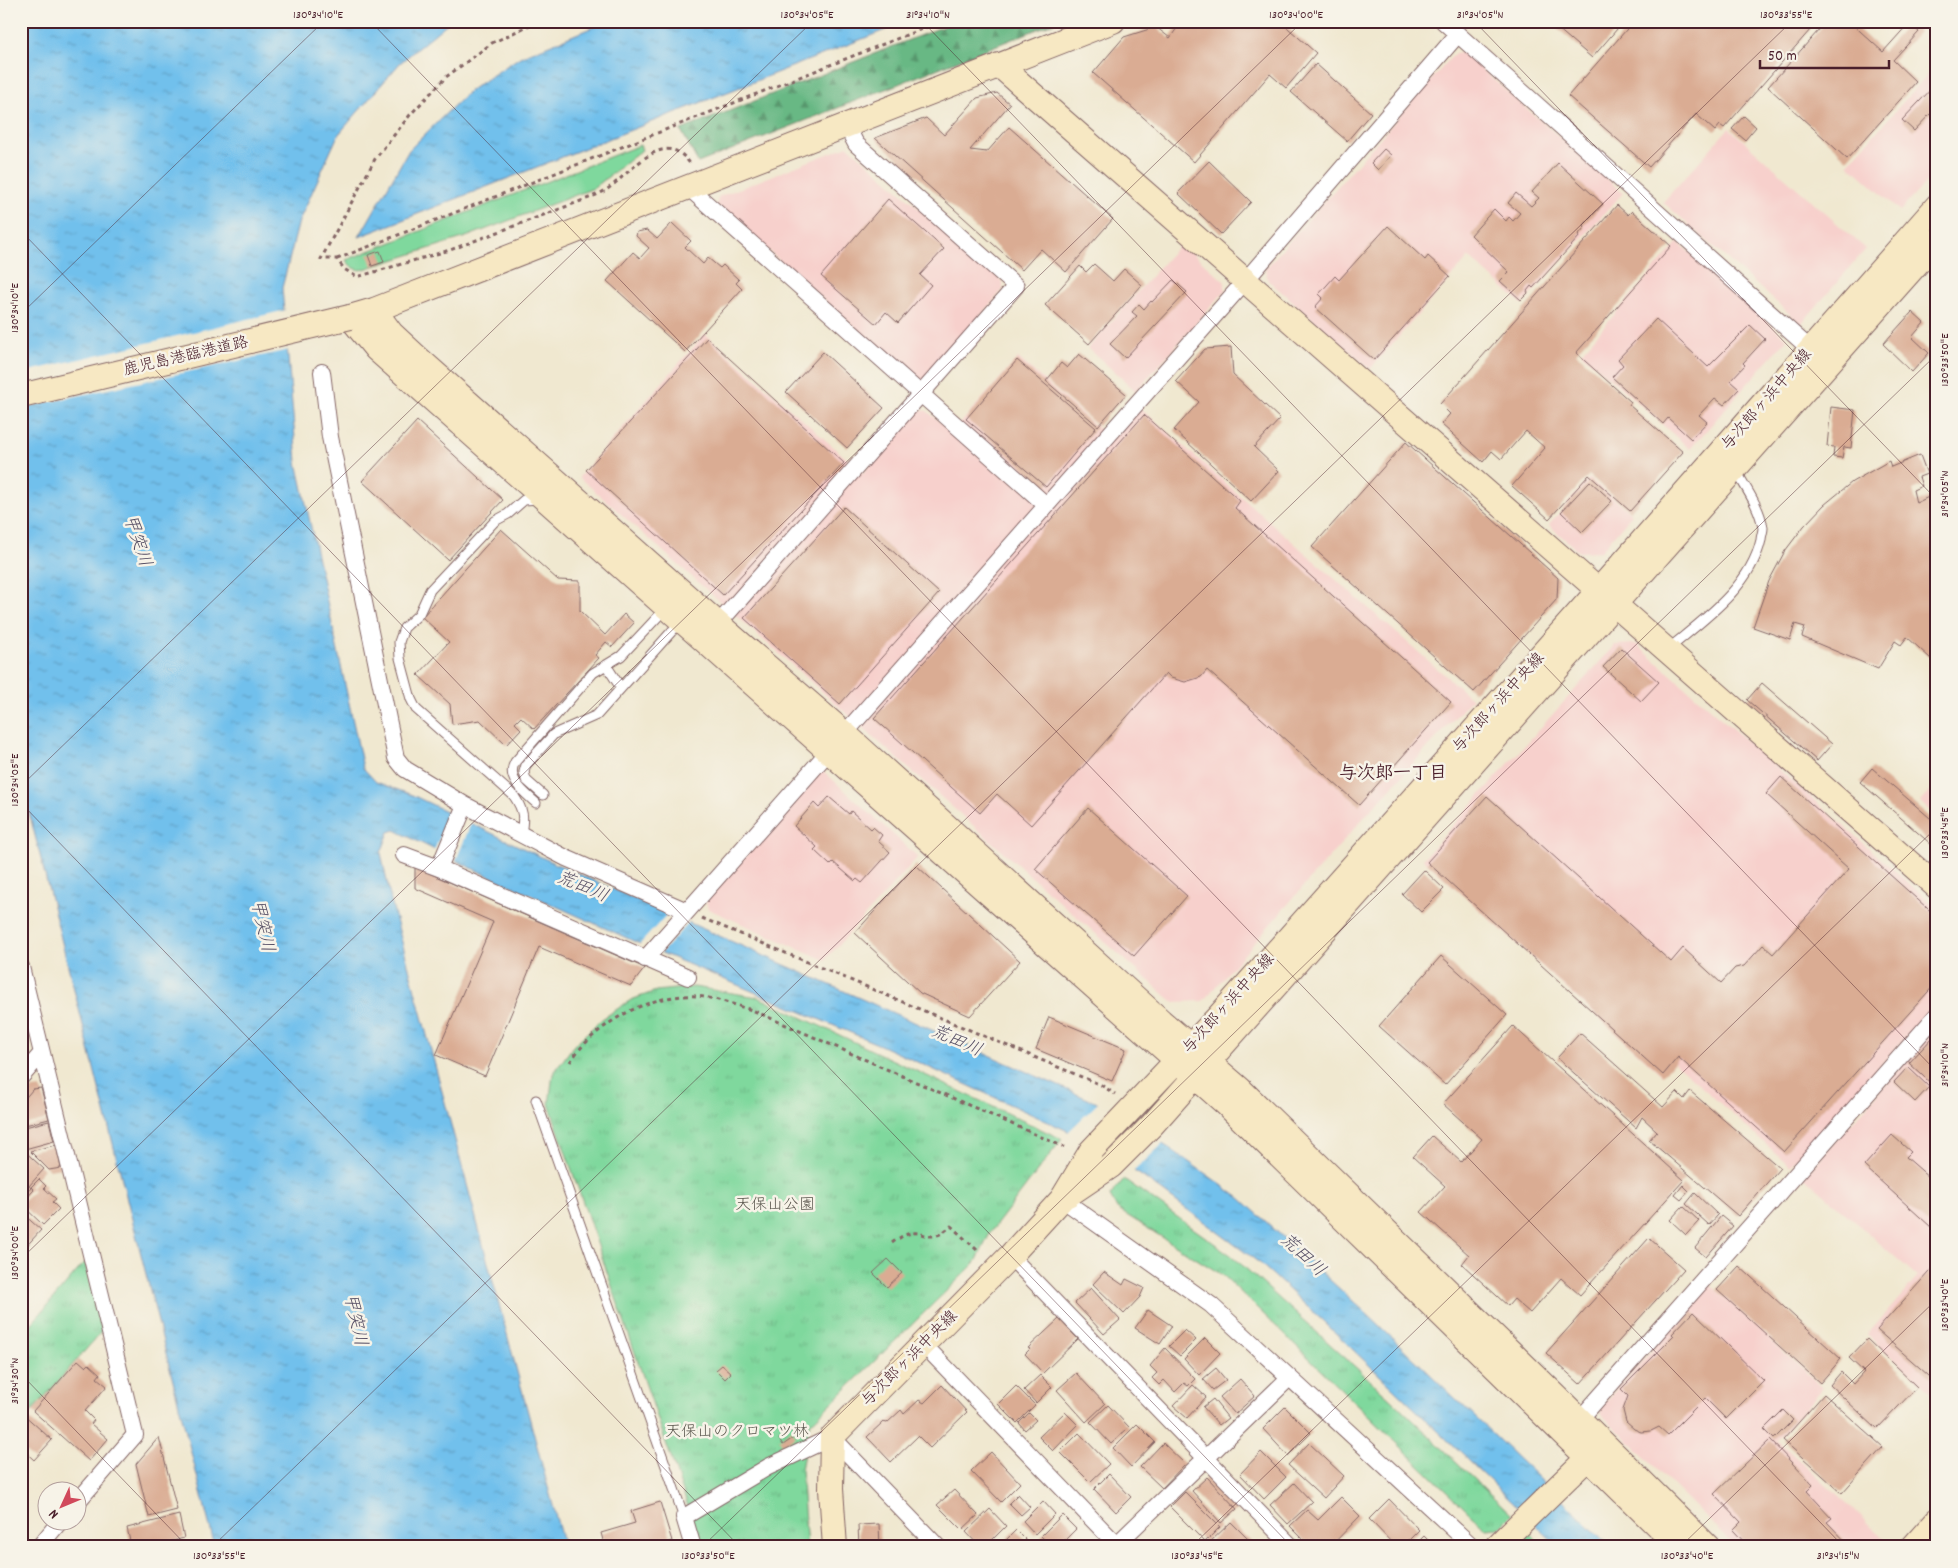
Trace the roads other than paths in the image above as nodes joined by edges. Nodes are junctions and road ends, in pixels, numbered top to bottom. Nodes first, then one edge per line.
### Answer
1 (1112, 21) edge
2 (1443, 21) edge
3 (1458, 34) junction
4 (999, 65) junction
5 (846, 125) junction
6 (692, 179) junction
7 (1937, 206) edge
8 (1937, 241) edge
9 (1894, 272) junction
10 (1246, 280) junction
11 (374, 310) junction
12 (350, 317) junction
13 (1820, 357) junction
14 (322, 372) dead end
15 (922, 394) junction
16 (21, 396) edge
17 (1727, 462) junction
18 (553, 492) junction
19 (1046, 506) junction
20 (1607, 597) junction
21 (674, 614) junction
22 (710, 632) junction
23 (1667, 650) junction
24 (606, 665) junction
25 (621, 688) junction
26 (845, 734) junction
27 (830, 751) junction
28 (1452, 771) junction
29 (543, 796) dead end
30 (536, 803) dead end
31 (464, 809) junction
32 (521, 834) junction
33 (404, 855) dead end
34 (440, 865) junction
35 (993, 883) junction
36 (1937, 887) edge
37 (685, 914) junction
38 (648, 956) junction
39 (21, 967) edge
40 (688, 978) dead end
41 (1937, 1015) edge
42 (42, 1052) junction
43 (1184, 1053) junction
44 (1202, 1069) junction
45 (21, 1077) edge
46 (536, 1100) dead end
47 (1062, 1199) junction
48 (1010, 1256) junction
49 (1421, 1280) junction
50 (924, 1345) junction
51 (1289, 1378) junction
52 (1580, 1419) junction
53 (832, 1437) junction
54 (1596, 1450) junction
55 (1205, 1458) junction
56 (88, 1489) edge
57 (684, 1517) junction
58 (1937, 1520) edge
59 (53, 1530) edge
60 (57, 1530) edge
61 (1117, 1546) edge
62 (39, 1547) edge
63 (59, 1547) edge
64 (693, 1547) edge
65 (835, 1547) edge
66 (938, 1547) edge
67 (1292, 1547) edge
68 (1473, 1547) edge
69 (1496, 1547) edge
70 (1679, 1547) edge
71 (1708, 1547) edge
72 (1913, 1547) edge

1 - 4 street, 鹿児島港臨港道路
2 - 3 street
3 - 10 street
3 - 13 street
4 - 5 street, 鹿児島港臨港道路
4 - 10 street
5 - 6 street, 鹿児島港臨港道路
5 - 15 street
6 - 11 street, 鹿児島港臨港道路
6 - 15 street
7 - 9 street, 与次郎ヶ浜中央線
8 - 9 street, 与次郎ヶ浜中央線
9 - 13 street, 与次郎ヶ浜中央線
10 - 19 street
10 - 20 street
11 - 12 street, 鹿児島港臨港道路
11 - 18 street
12 - 16 street, 鹿児島港臨港道路, bridge
12 - 18 street
13 - 17 street, 与次郎ヶ浜中央線
14 - 31 street
15 - 19 street
15 - 22 street
17 - 20 street, 与次郎ヶ浜中央線
17 - 23 lane
18 - 21 street
18 - 22 street
18 - 32 lane
19 - 26 street
20 - 23 street
20 - 28 street, 与次郎ヶ浜中央線
21 - 22 street
21 - 24 lane
21 - 25 lane
22 - 26 street
22 - 27 street
23 - 36 street
24 - 25 lane
24 - 30 lane
25 - 29 lane
26 - 27 street
26 - 35 street
27 - 35 street
27 - 37 street
28 - 43 street, 与次郎ヶ浜中央線
28 - 44 street, 与次郎ヶ浜中央線
31 - 32 street
31 - 34 street
32 - 37 street
33 - 34 street
34 - 38 street
35 - 43 street
37 - 38 street
38 - 40 street
39 - 42 street
41 - 52 street
42 - 45 street
42 - 56 street
43 - 44 street
43 - 47 street, 与次郎ヶ浜中央線
44 - 47 street, 与次郎ヶ浜中央線
44 - 49 street
46 - 57 lane
47 - 48 street, 与次郎ヶ浜中央線
47 - 51 street
48 - 50 street, 与次郎ヶ浜中央線
48 - 55 street
49 - 52 street
49 - 54 street
50 - 53 street, 与次郎ヶ浜中央線
50 - 61 street
51 - 55 street
51 - 68 street
52 - 54 street
53 - 57 street
53 - 65 street
53 - 66 street
54 - 69 street
54 - 70 street
54 - 71 street
55 - 61 street
55 - 67 street
57 - 64 street
58 - 72 street
59 - 62 street
60 - 63 street

